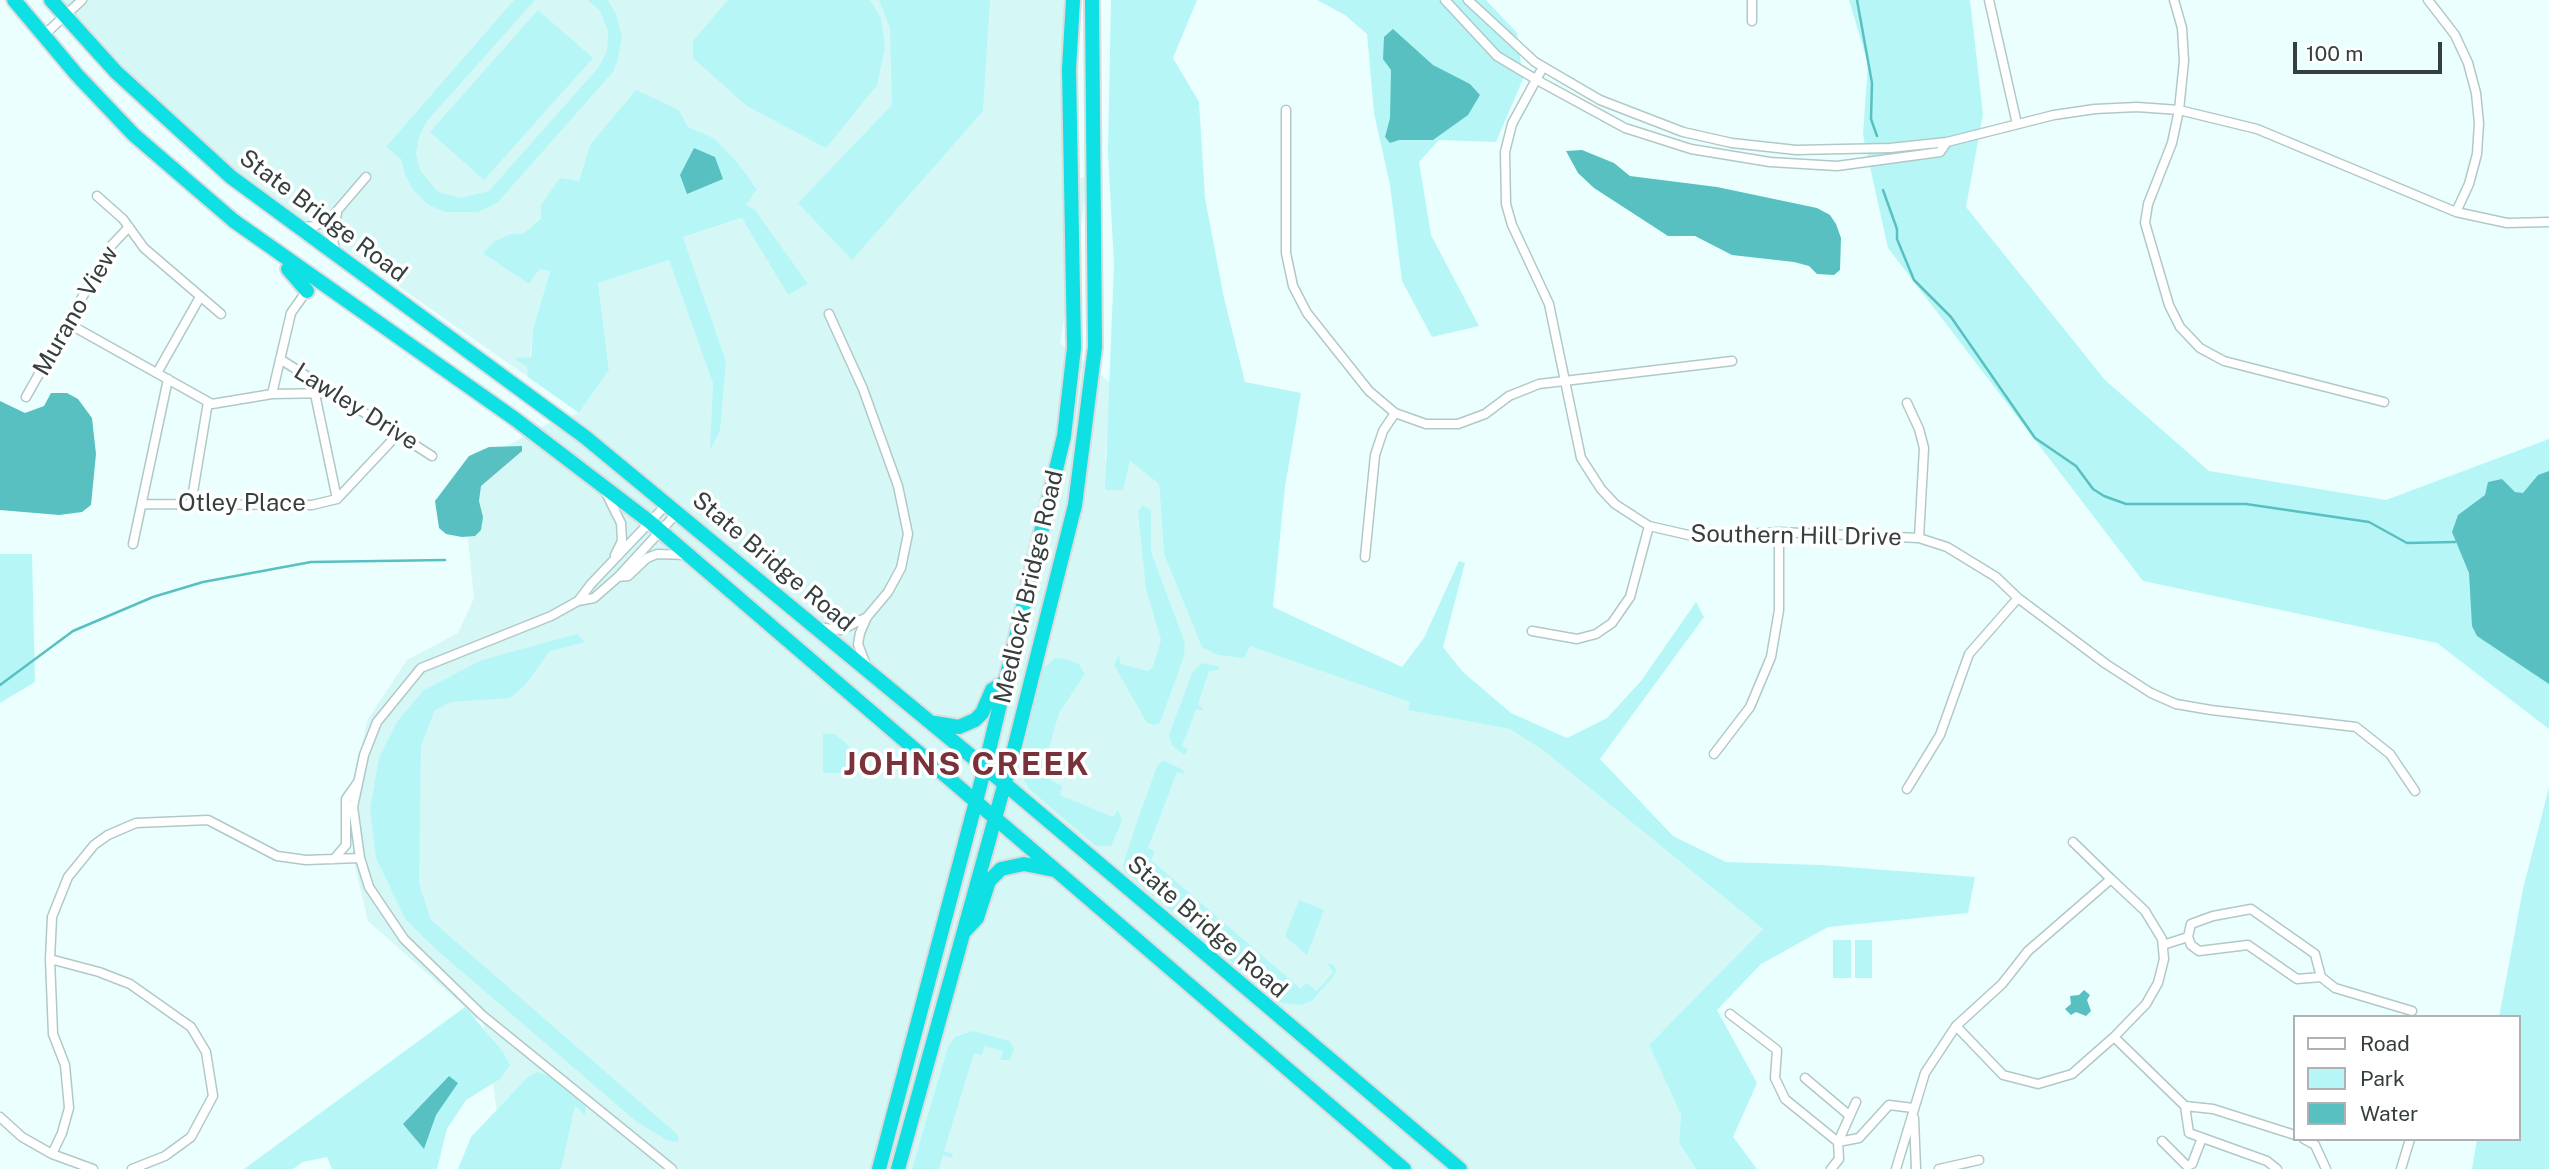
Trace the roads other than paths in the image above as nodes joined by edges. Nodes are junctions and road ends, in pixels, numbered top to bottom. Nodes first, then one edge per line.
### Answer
1 (15, 0) edge
2 (51, 0) edge
3 (82, 0) edge
4 (1073, 0) edge
5 (1092, 0) edge
6 (1445, 0) edge
7 (1468, 0) edge
8 (1752, 0) edge
9 (1989, 0) edge
10 (2174, 0) edge
11 (2428, 0) edge
12 (65, 16) junction
13 (1752, 21) dead end
14 (44, 35) junction
15 (1544, 67) junction
16 (1537, 80) junction
17 (1286, 110) dead end
18 (2179, 110) junction
19 (2017, 124) junction
20 (1947, 142) junction
21 (366, 177) dead end
22 (97, 196) dead end
23 (338, 211) junction
24 (2456, 212) junction
25 (2549, 222) edge
26 (296, 226) junction
27 (129, 227) junction
28 (336, 255) junction
29 (311, 285) junction
30 (200, 297) junction
31 (221, 314) dead end
32 (829, 314) dead end
33 (69, 324) junction
34 (280, 359) junction
35 (1732, 361) dead end
36 (157, 373) junction
37 (168, 379) junction
38 (1564, 382) junction
39 (334, 393) junction
40 (272, 394) junction
41 (315, 394) junction
42 (26, 397) dead end
43 (208, 402) junction
44 (2384, 402) dead end
45 (1907, 403) dead end
46 (1395, 413) junction
47 (398, 434) junction
48 (432, 456) dead end
49 (602, 487) junction
50 (337, 499) junction
51 (142, 504) junction
52 (191, 504) junction
53 (672, 508) junction
54 (1649, 526) junction
55 (656, 527) junction
56 (1779, 532) junction
57 (1919, 538) junction
58 (133, 544) dead end
59 (686, 555) junction
60 (1365, 557) dead end
61 (608, 568) junction
62 (618, 577) junction
63 (2018, 598) junction
64 (578, 601) junction
65 (867, 617) junction
66 (815, 626) junction
67 (1532, 631) dead end
68 (869, 671) junction
69 (1005, 682) junction
70 (929, 722) junction
71 (1714, 754) dead end
72 (985, 768) junction
73 (359, 780) junction
74 (1004, 784) junction
75 (1907, 789) dead end
76 (2415, 790) dead end
77 (975, 802) junction
78 (995, 818) junction
79 (2073, 842) dead end
80 (359, 858) junction
81 (334, 859) junction
82 (1056, 871) junction
83 (2111, 879) junction
84 (962, 934) junction
85 (2188, 937) junction
86 (2163, 945) junction
87 (50, 959) junction
88 (2321, 977) junction
89 (2412, 1011) dead end
90 (1730, 1014) dead end
91 (1956, 1026) junction
92 (2114, 1037) junction
93 (1805, 1078) dead end
94 (1856, 1102) dead end
95 (2185, 1105) junction
96 (1913, 1108) junction
97 (1850, 1116) junction
98 (0, 1117) edge
99 (2294, 1135) edge
100 (2202, 1138) junction
101 (2162, 1141) dead end
102 (2308, 1141) edge
103 (2409, 1141) edge
104 (1838, 1142) junction
105 (52, 1154) junction
106 (1979, 1160) dead end
107 (93, 1169) edge
108 (132, 1169) edge
109 (672, 1169) edge
110 (879, 1169) edge
111 (898, 1169) edge
112 (1404, 1169) edge
113 (1460, 1169) edge
114 (1831, 1169) edge
115 (1896, 1169) edge
116 (1916, 1169) edge
117 (1939, 1169) edge
118 (2277, 1169) edge
119 (2326, 1169) edge
120 (2401, 1169) edge

1 - 14 highway, State Bridge Road
2 - 12 highway, State Bridge Road
3 - 12 street
4 - 69 highway, Medlock Bridge Road
5 - 74 highway, Medlock Bridge Road
6 - 16 street
7 - 15 street
8 - 13 street
9 - 19 street
10 - 18 street
11 - 24 street
12 - 14 street
12 - 26 highway, State Bridge Road
14 - 29 highway, State Bridge Road
15 - 16 street, Southern Hill Drive
15 - 20 street
16 - 20 street
16 - 38 street, Southern Hill Drive
17 - 46 street
18 - 19 street
18 - 24 street
18 - 44 street
19 - 20 street
21 - 23 street
22 - 27 street
23 - 26 street
23 - 28 street
24 - 25 street
26 - 28 highway, State Bridge Road
27 - 30 street
27 - 33 street, Murano View
28 - 53 highway, State Bridge Road
29 - 34 street
29 - 49 highway, State Bridge Road
30 - 31 street
30 - 36 street
32 - 65 street
33 - 36 street
33 - 42 street, Murano View
34 - 39 street, Lawley Drive
34 - 40 street
35 - 38 street
36 - 37 street
37 - 43 street
37 - 51 street
38 - 46 street
38 - 54 street, Southern Hill Drive
39 - 41 street
39 - 47 street, Lawley Drive
40 - 41 street
40 - 43 street
41 - 50 street
43 - 52 street
45 - 57 street
46 - 60 street
47 - 48 street, Lawley Drive
47 - 50 street, Otley Place
49 - 55 highway, State Bridge Road
49 - 61 street
50 - 52 street, Otley Place
51 - 52 street, Otley Place
51 - 58 street
53 - 55 street
53 - 55 street
53 - 66 highway, State Bridge Road
54 - 56 street, Southern Hill Drive
54 - 67 street
55 - 59 highway, State Bridge Road
55 - 61 street
55 - 62 street
56 - 57 street, Southern Hill Drive
56 - 71 street
57 - 63 street, Southern Hill Drive
59 - 62 street
59 - 77 highway, State Bridge Road
61 - 64 street
62 - 64 street
63 - 75 street
63 - 76 street, Southern Hill Drive
64 - 73 street
65 - 66 street
65 - 68 street
66 - 68 highway, State Bridge Road
68 - 70 highway, State Bridge Road
69 - 70 highway
69 - 72 highway, Medlock Bridge Road
70 - 72 highway, State Bridge Road
72 - 74 highway, State Bridge Road
72 - 77 highway, Medlock Bridge Road
73 - 80 street
73 - 81 street
74 - 78 highway, Medlock Bridge Road
74 - 113 highway, State Bridge Road
77 - 78 highway, State Bridge Road
77 - 110 highway, Medlock Bridge Road
78 - 82 highway, State Bridge Road
78 - 84 highway, Medlock Bridge Road
79 - 83 street
80 - 81 street
80 - 109 street
81 - 87 street
82 - 84 highway
82 - 112 highway, State Bridge Road
83 - 86 street
83 - 91 street
84 - 111 highway, Medlock Bridge Road
85 - 86 street
85 - 88 street
85 - 88 street
86 - 92 street
87 - 105 street
87 - 108 street
88 - 89 street
90 - 104 street
91 - 92 street
91 - 96 street
92 - 95 street
93 - 97 street
94 - 97 street
95 - 99 street
95 - 100 street
96 - 104 street
96 - 115 street
96 - 116 street
97 - 104 street
98 - 105 street
100 - 101 street
100 - 118 street
102 - 119 street
103 - 120 street
104 - 114 street
105 - 107 street
106 - 117 street

